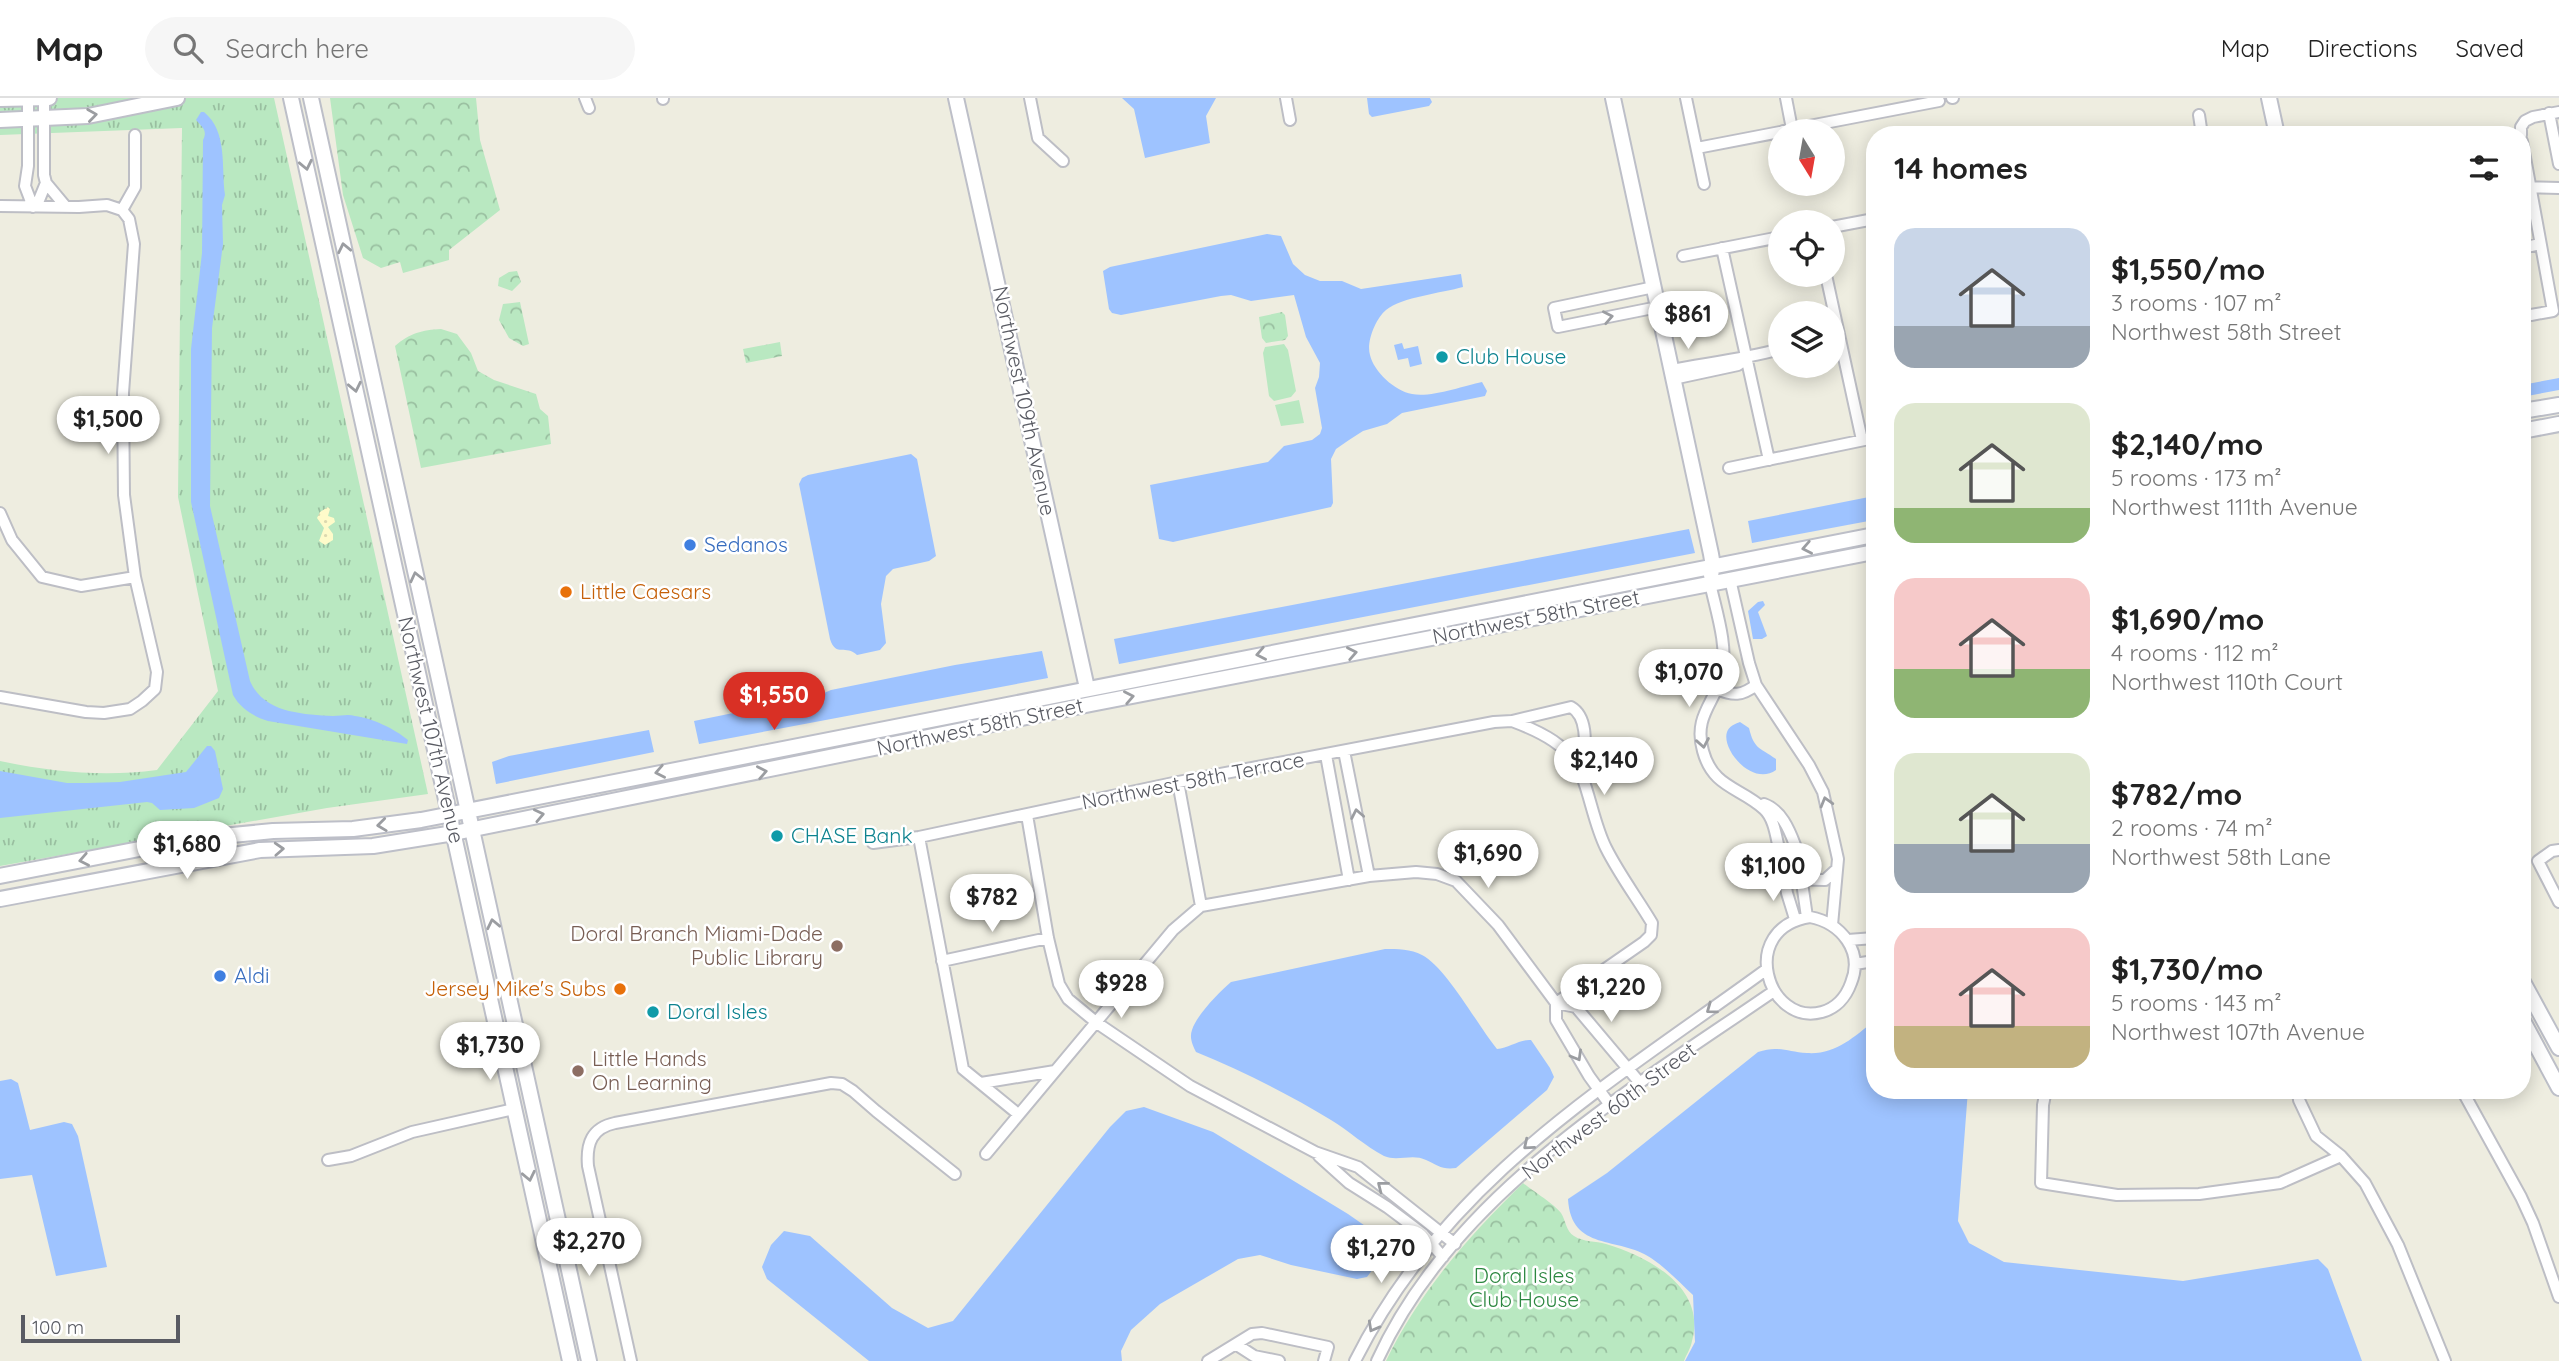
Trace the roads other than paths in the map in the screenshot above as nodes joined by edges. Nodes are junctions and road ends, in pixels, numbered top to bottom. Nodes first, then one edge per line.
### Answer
1 (44, 98) edge
2 (49, 98) edge
3 (177, 98) edge
4 (291, 98) edge
5 (311, 98) edge
6 (957, 98) edge
7 (1030, 98) edge
8 (1286, 98) edge
9 (1613, 98) edge
10 (1686, 98) edge
11 (1786, 98) edge
12 (1887, 98) edge
13 (2269, 98) edge
14 (0, 99) edge
15 (28, 99) edge
16 (1939, 101) dead end
17 (1890, 111) junction
18 (2554, 113) edge
19 (2199, 115) dead end
20 (1785, 119) edge
21 (0, 120) edge
22 (28, 120) junction
23 (44, 120) junction
24 (1290, 120) dead end
25 (1845, 120) edge
26 (2201, 126) edge
27 (2275, 126) edge
28 (2522, 126) edge
29 (1768, 134) edge
30 (135, 135) dead end
31 (1697, 148) junction
32 (1063, 162) dead end
33 (2559, 164) edge
34 (45, 179) junction
35 (26, 181) junction
36 (1704, 184) dead end
37 (2531, 187) edge
38 (2559, 188) edge
39 (1, 206) edge
40 (33, 207) junction
41 (66, 207) junction
42 (2531, 210) edge
43 (125, 214) junction
44 (1866, 221) edge
45 (1845, 225) edge
46 (1768, 239) edge
47 (2540, 244) junction
48 (2531, 246) edge
49 (1722, 248) junction
50 (1683, 256) dead end
51 (1654, 287) junction
52 (1658, 307) junction
53 (2556, 310) edge
54 (2531, 315) edge
55 (1768, 353) edge
56 (1746, 359) junction
57 (1845, 371) edge
58 (1672, 375) junction
59 (2559, 405) edge
60 (2531, 410) edge
61 (2559, 424) edge
62 (2531, 429) edge
63 (1866, 439) edge
64 (1862, 440) junction
65 (1769, 460) junction
66 (1729, 468) dead end
67 (0, 513) edge
68 (1866, 537) edge
69 (1866, 554) edge
70 (1713, 566) junction
71 (135, 577) junction
72 (1730, 579) junction
73 (1710, 583) junction
74 (1756, 685) junction
75 (1087, 688) junction
76 (1717, 689) junction
77 (0, 697) edge
78 (1091, 704) junction
79 (1512, 721) junction
80 (1344, 751) junction
81 (1326, 755) junction
82 (1583, 779) junction
83 (1178, 782) junction
84 (1748, 798) junction
85 (468, 811) junction
86 (449, 815) junction
87 (1027, 815) junction
88 (472, 829) junction
89 (454, 833) junction
90 (919, 837) junction
91 (873, 843) dead end
92 (2559, 850) edge
93 (1837, 869) junction
94 (0, 876) edge
95 (1369, 876) junction
96 (1802, 878) junction
97 (1784, 879) junction
98 (1349, 880) junction
99 (0, 899) edge
100 (2559, 902) edge
101 (1201, 906) junction
102 (1801, 918) junction
103 (1832, 925) junction
104 (1048, 938) junction
105 (1866, 939) edge
106 (1848, 940) junction
107 (942, 961) junction
108 (1866, 962) edge
109 (1855, 964) junction
110 (1766, 969) junction
111 (1774, 991) junction
112 (2531, 997) edge
113 (1556, 1003) junction
114 (1097, 1023) junction
115 (2531, 1036) edge
116 (2559, 1048) edge
117 (1629, 1069) junction
118 (1055, 1071) junction
119 (981, 1083) junction
120 (1640, 1083) junction
121 (2559, 1088) edge
122 (1599, 1091) junction
123 (2044, 1099) edge
124 (2299, 1099) edge
125 (2467, 1099) edge
126 (1610, 1105) junction
127 (514, 1109) junction
128 (1018, 1114) junction
129 (1315, 1152) junction
130 (986, 1154) dead end
131 (2341, 1156) junction
132 (328, 1160) dead end
133 (955, 1174) dead end
134 (1441, 1232) junction
135 (1431, 1243) junction
136 (1455, 1244) junction
137 (1443, 1257) junction
138 (2559, 1297) edge
139 (1237, 1345) junction
140 (570, 1361) edge
141 (589, 1361) edge
142 (631, 1361) edge
143 (1208, 1361) edge
144 (1279, 1361) edge
145 (1324, 1361) edge
146 (1355, 1361) edge
147 (1377, 1361) edge
148 (2445, 1361) edge

1 - 2 street
1 - 15 street
1 - 23 street
23 -> 3 street
4 -> 86 street, Northwest 107th Avenue
85 -> 5 street, Northwest 107th Avenue
6 - 75 street, Northwest 109th Avenue
7 - 32 street
8 - 24 street
9 - 51 street
10 - 31 street
11 - 20 street
12 - 17 street
13 - 27 street
14 - 15 street
15 - 22 street
16 - 17 street
17 - 25 street
18 - 28 street
18 - 33 street
19 - 26 street
21 - 22 street
22 - 23 street
22 - 35 street
23 - 34 street
29 - 31 street
30 - 43 street
31 - 36 street
34 - 35 street
34 - 40 street
34 - 41 street
35 - 39 street
35 - 40 street
37 - 38 street
39 - 40 street
40 - 41 street
41 - 43 street
42 - 47 street
43 - 71 street
44 - 45 street
46 - 49 street
47 - 48 street
47 - 53 street
49 - 50 street
49 - 56 street
51 - 52 street
51 -> 52 street
52 - 58 street
53 - 54 street
55 - 56 street
56 - 58 street
56 - 65 street
57 - 64 street
58 - 70 street
59 - 60 street
61 - 62 street
63 - 64 street
64 - 65 street
65 - 66 street
67 - 71 street
68 -> 70 street, Northwest 58th Street
69 - 72 street, Northwest 58th Street
70 - 72 street
70 - 73 street
70 -> 75 street, Northwest 58th Street
71 - 77 street
72 - 73 street, Northwest 58th Street
72 - 74 street
73 - 76 street
78 -> 73 street, Northwest 58th Street
74 - 76 street
93 -> 74 street
75 - 78 street, Northwest 109th Avenue
75 -> 85 street, Northwest 58th Street
76 -> 84 street
88 -> 78 street, Northwest 58th Street
79 - 80 street, Northwest 58th Terrace
79 - 82 street
79 - 82 street, Northwest 58th Terrace
80 - 81 street, Northwest 58th Terrace
95 -> 80 street
81 - 83 street, Northwest 58th Terrace
81 - 98 street
82 - 113 street
83 - 87 street, Northwest 58th Terrace
83 - 101 street
84 - 96 street
84 - 97 street
85 - 86 street, Northwest 58th Street
85 - 88 street, Northwest 107th Avenue
86 - 89 street, Northwest 107th Avenue
86 -> 94 street, Northwest 58th Street
87 - 90 street, Northwest 58th Terrace
87 - 104 street
88 - 89 street, Northwest 58th Street
141 -> 88 street, Northwest 107th Avenue
99 -> 89 street, Northwest 58th Street
89 - 127 street, Northwest 107th Avenue
90 - 91 street, Northwest 58th Terrace
90 - 107 street
92 - 100 street
93 - 96 street
93 - 103 street
95 - 98 street
95 - 113 street
96 - 97 street
96 - 102 street
97 - 102 street
98 - 101 street
101 - 114 street
102 - 103 street
102 - 110 street
103 - 106 street
104 - 107 street
104 - 114 street
105 - 106 street
106 - 109 street
107 - 119 street
108 - 109 street
109 - 111 street
110 - 111 street
110 -> 117 street, Northwest 60th Street
111 - 120 street, Northwest 60th Street
112 - 116 street
113 - 117 street
113 -> 122 street
114 - 118 street
114 - 129 street
115 - 121 street
117 - 120 street
117 - 122 street, Northwest 60th Street
118 - 119 street
118 - 128 street
119 - 128 street
120 - 126 street, Northwest 60th Street
122 - 126 street
122 -> 134 street, Northwest 60th Street
123 - 131 street
124 - 131 street
125 - 138 street
126 - 136 street, Northwest 60th Street
127 - 132 street
127 -> 140 street, Northwest 107th Avenue
128 - 130 street
134 -> 129 street
129 - 135 street
131 - 148 street
133 - 142 street
134 - 135 street, Northwest 60th Street
134 - 136 street
135 - 137 street
135 -> 146 street, Northwest 60th Street
136 - 137 street, Northwest 60th Street
137 - 147 street, Northwest 60th Street
139 - 143 street
139 - 144 street
139 - 145 street

